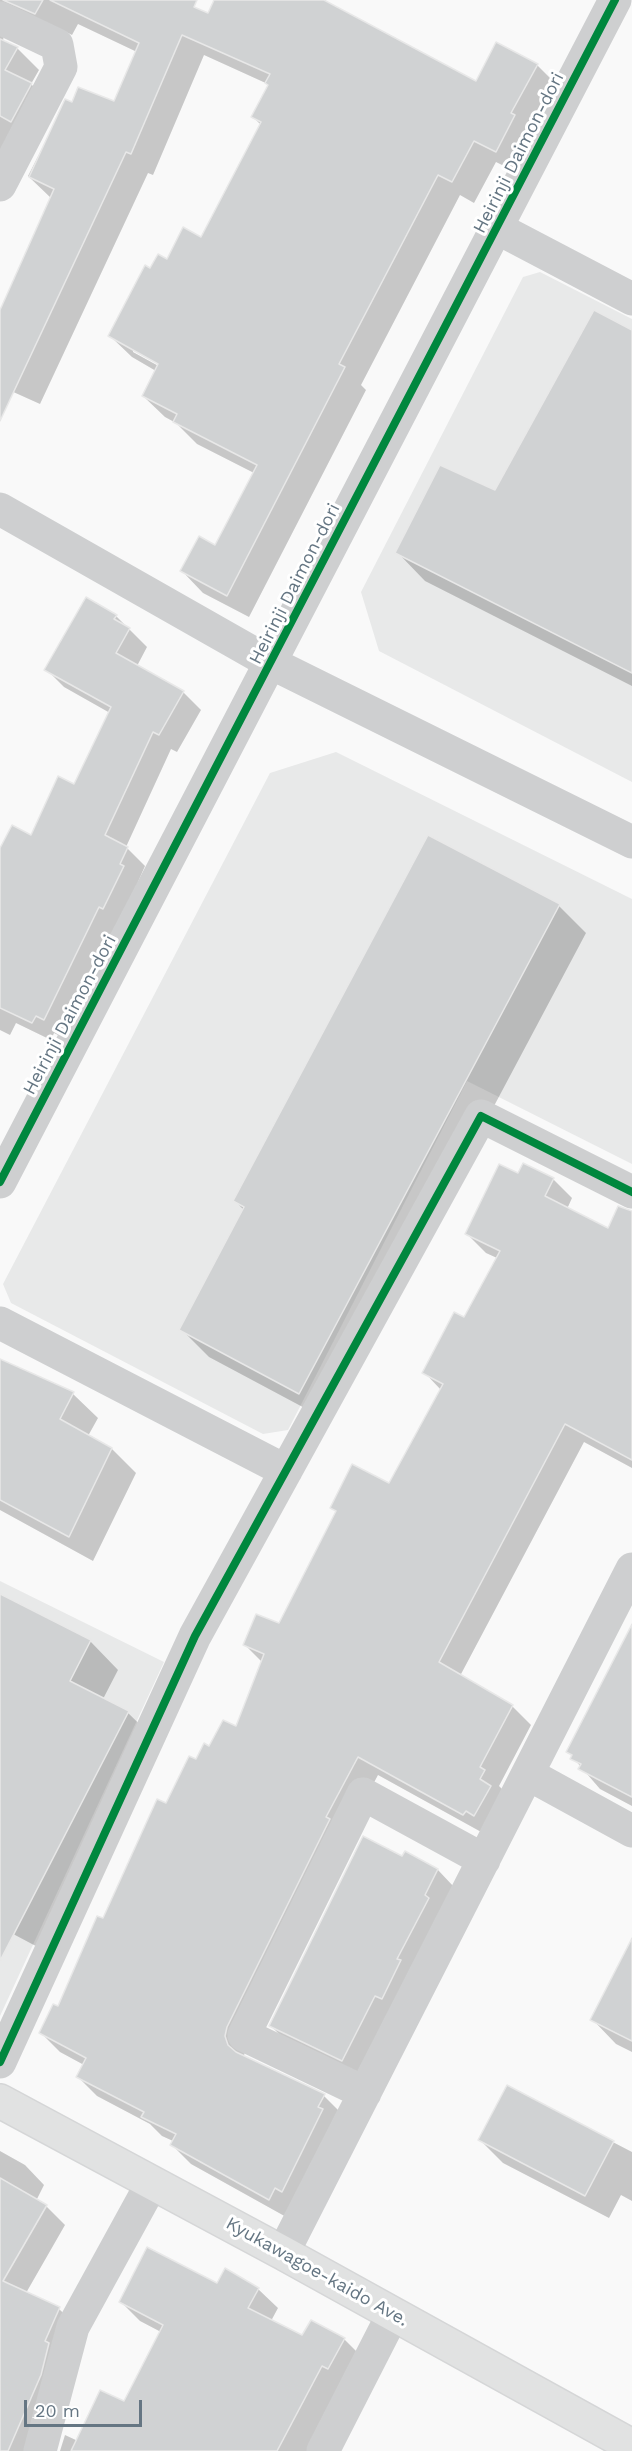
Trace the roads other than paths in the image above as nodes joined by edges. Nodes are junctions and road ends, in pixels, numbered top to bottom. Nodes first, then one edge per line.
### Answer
1 (615, 0) edge
2 (0, 18) edge
3 (0, 185) edge
4 (497, 228) junction
5 (632, 299) edge
6 (0, 509) edge
7 (271, 663) junction
8 (632, 842) edge
9 (0, 1182) edge
10 (632, 1192) edge
11 (0, 1323) edge
12 (286, 1471) junction
13 (632, 1569) edge
14 (528, 1774) junction
15 (632, 1831) edge
16 (484, 1860) junction
17 (0, 2062) edge
18 (365, 2093) junction
19 (0, 2101) edge
20 (152, 2183) junction
21 (283, 2253) junction
22 (393, 2314) junction
23 (632, 2446) edge
24 (40, 2451) edge
25 (323, 2451) edge

1 - 4 street, Heirinji Daimon-dori
2 - 3 street
4 - 5 street
4 - 7 street, Heirinji Daimon-dori
6 - 7 street
7 - 8 street
7 - 9 street, Heirinji Daimon-dori
10 - 12 street
11 - 12 street
12 - 17 street
13 - 14 street
14 - 15 street
14 - 16 street
16 - 18 street
16 - 18 street
18 - 21 street
19 - 20 main road, Kyukawagoe-kaido Ave.
20 - 21 main road, Kyukawagoe-kaido Ave.
20 - 24 street
21 - 22 main road, Kyukawagoe-kaido Ave.
22 - 23 main road, Kyukawagoe-kaido Ave.
22 - 25 street

